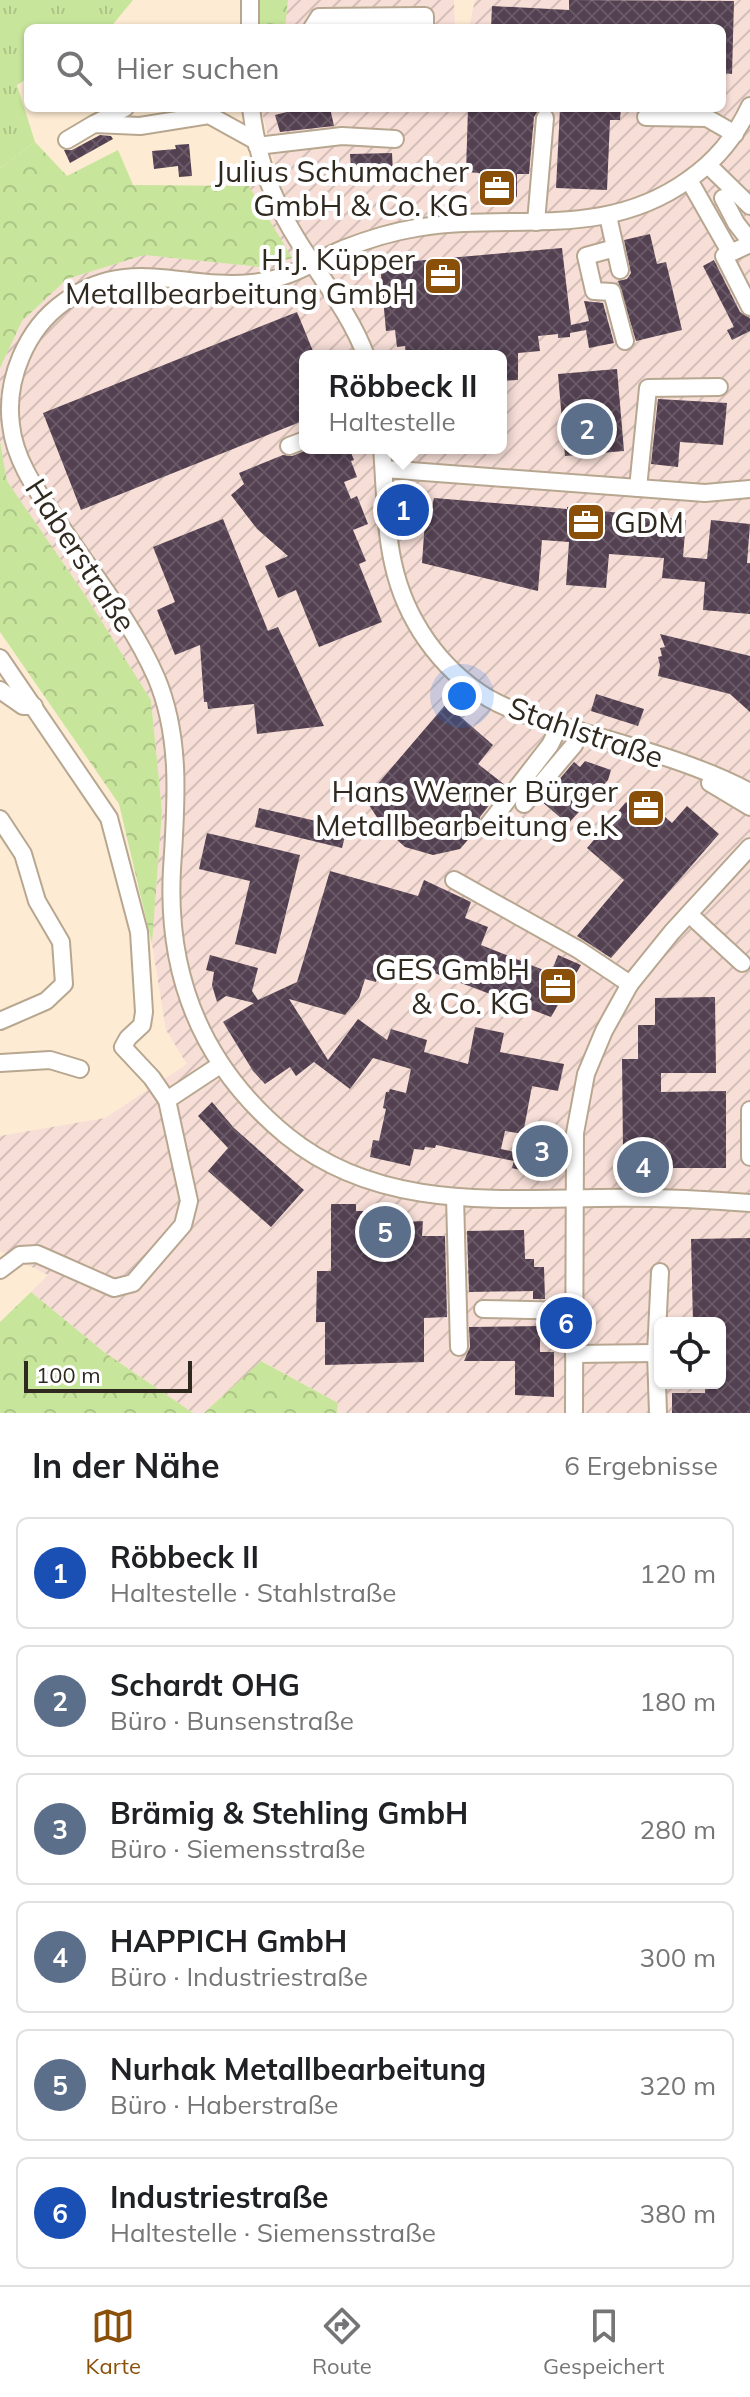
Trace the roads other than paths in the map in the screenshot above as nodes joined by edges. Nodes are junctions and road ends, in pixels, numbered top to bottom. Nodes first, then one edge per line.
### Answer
1 (250, 0) edge
2 (250, 24) edge
3 (315, 24) edge
4 (425, 24) edge
5 (750, 106) edge
6 (117, 112) edge
7 (204, 112) edge
8 (252, 112) edge
9 (646, 117) dead end
10 (545, 118) dead end
11 (94, 124) junction
12 (735, 134) junction
13 (395, 139) dead end
14 (67, 140) dead end
15 (257, 144) junction
16 (708, 165) junction
17 (689, 180) junction
18 (723, 198) dead end
19 (750, 206) edge
20 (608, 216) junction
21 (536, 222) junction
22 (750, 242) edge
23 (615, 248) junction
24 (730, 252) junction
25 (314, 265) junction
26 (620, 270) dead end
27 (750, 307) edge
28 (625, 341) dead end
29 (363, 350) edge
30 (719, 387) dead end
31 (383, 454) edge
32 (384, 469) junction
33 (638, 488) junction
34 (750, 489) edge
35 (0, 658) edge
36 (0, 690) edge
37 (34, 706) junction
38 (560, 725) junction
39 (580, 731) junction
40 (682, 765) junction
41 (750, 792) edge
42 (524, 804) dead end
43 (750, 807) edge
44 (0, 819) edge
45 (489, 824) dead end
46 (750, 847) edge
47 (750, 860) edge
48 (454, 880) dead end
49 (694, 909) junction
50 (742, 963) dead end
51 (630, 984) junction
52 (0, 1021) edge
53 (0, 1063) edge
54 (220, 1065) junction
55 (80, 1069) dead end
56 (167, 1100) junction
57 (750, 1110) edge
58 (750, 1157) edge
59 (455, 1197) junction
60 (573, 1199) junction
61 (750, 1203) edge
62 (0, 1270) edge
63 (660, 1272) dead end
64 (483, 1309) dead end
65 (574, 1311) junction
66 (658, 1317) edge
67 (459, 1347) dead end
68 (654, 1353) edge
69 (574, 1354) junction
70 (657, 1389) edge
71 (574, 1413) edge
72 (658, 1413) edge

1 - 2 street
3 - 4 street
5 - 12 street, Haberstraße
6 - 11 street
7 - 11 street
7 - 15 street
8 - 15 street
9 - 12 street
10 - 21 street
11 - 14 street
12 - 16 street, Haberstraße
13 - 15 street
15 - 25 street
16 - 17 street, Haberstraße
16 - 19 street
17 - 20 street, Haberstraße
17 - 24 street
18 - 22 street
20 - 21 street, Haberstraße
20 - 23 street
21 - 25 street, Haberstraße
22 - 24 street
23 - 26 street
23 - 28 street
24 - 27 street
25 - 29 street
25 - 54 street, Haberstraße
30 - 33 street
31 - 32 street, Stahlstraße
32 - 33 street
32 - 38 street, Stahlstraße
33 - 34 street
35 - 37 street
36 - 37 street
37 - 56 street
38 - 39 street, Stahlstraße
38 - 45 street
39 - 40 street, Stahlstraße
39 - 42 street
40 - 41 street, Stahlstraße
40 - 43 street, Stahlstraße
44 - 52 street
46 - 49 street
47 - 49 street
48 - 51 street
49 - 50 street
49 - 51 street
51 - 60 street
53 - 55 street
54 - 56 street
54 - 59 street, Haberstraße
56 - 62 street
57 - 58 street
59 - 60 street, Haberstraße
59 - 67 street
60 - 61 street, Haberstraße
60 - 65 street
63 - 66 street
64 - 65 street
65 - 69 street
68 - 69 street
69 - 71 street
70 - 72 street

